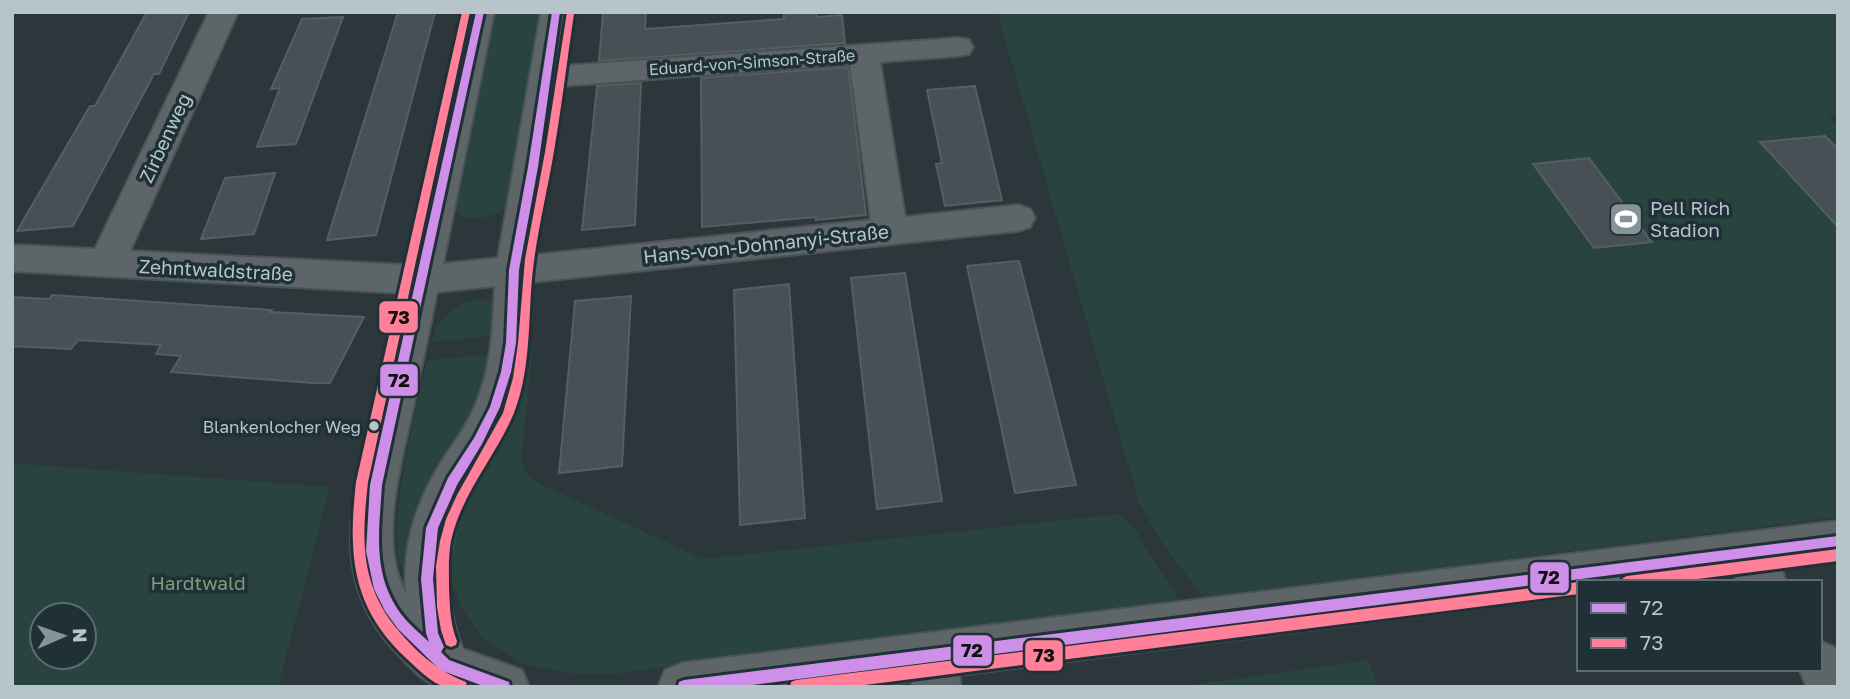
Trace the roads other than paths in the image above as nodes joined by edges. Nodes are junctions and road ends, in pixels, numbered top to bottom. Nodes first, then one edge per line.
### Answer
1 (224, 12) edge
2 (480, 12) edge
3 (556, 12) edge
4 (958, 47) dead end
5 (863, 53) junction
6 (547, 76) junction
7 (1018, 218) dead end
8 (890, 231) junction
9 (12, 258) edge
10 (106, 264) junction
11 (514, 270) junction
12 (421, 280) junction
13 (1838, 541) edge
14 (1754, 567) edge
15 (1652, 580) edge
16 (1577, 589) edge
17 (447, 666) junction
18 (1822, 667) edge
19 (935, 671) edge
20 (505, 687) edge
21 (682, 687) edge
22 (1836, 687) edge

1 - 10 street, Zirbenweg
2 - 12 street
3 - 6 street
4 - 5 street, Eduard-von-Simson-Straße
5 - 6 street, Eduard-von-Simson-Straße
5 - 8 street
6 - 11 street
7 - 8 street, Hans-von-Dohnanyi-Straße
8 - 11 street, Hans-von-Dohnanyi-Straße
9 - 10 street, Zehntwaldstraße
10 - 12 street, Zehntwaldstraße
11 - 12 street
11 - 17 street
12 - 17 street
13 - 14 street
14 - 15 street
16 - 19 street
17 - 20 street
18 - 22 street
19 - 21 street

